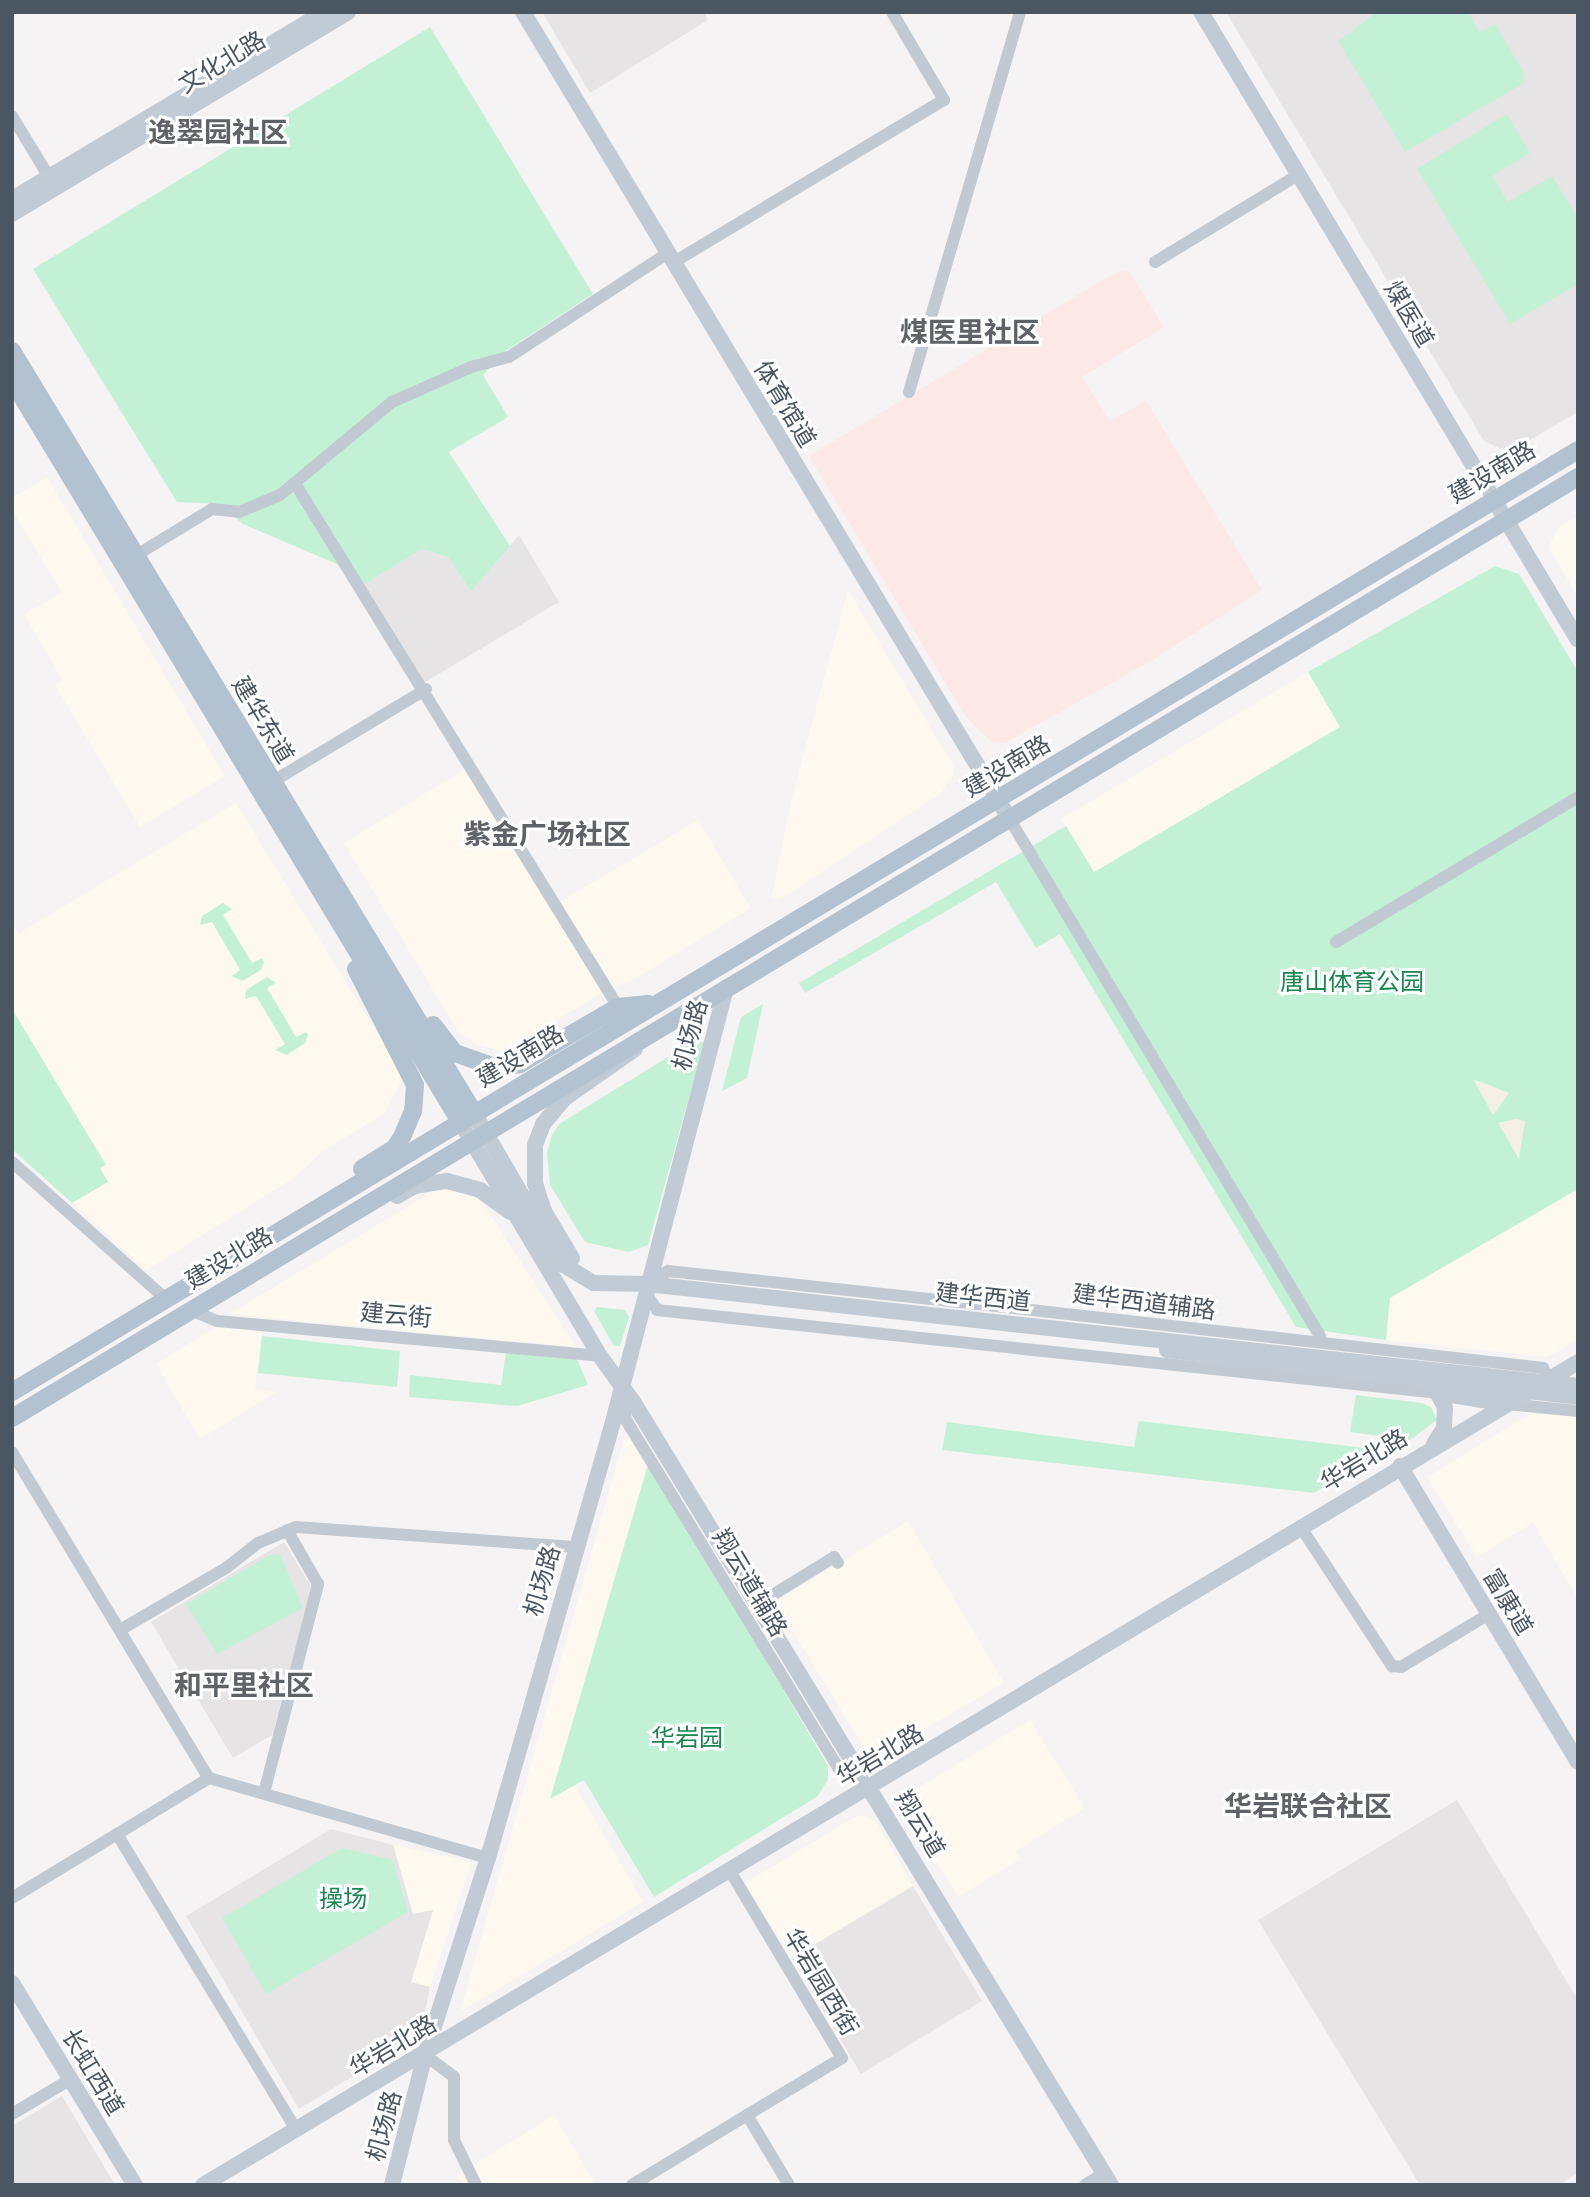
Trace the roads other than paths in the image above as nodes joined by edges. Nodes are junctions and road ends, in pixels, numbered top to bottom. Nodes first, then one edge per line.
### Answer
1 (324, 12) edge
2 (348, 12) edge
3 (523, 12) edge
4 (892, 12) edge
5 (1020, 12) edge
6 (1201, 12) edge
7 (12, 116) edge
8 (1298, 175) junction
9 (49, 177) junction
10 (12, 199) edge
11 (12, 214) edge
12 (671, 258) junction
13 (1155, 262) dead end
14 (12, 351) edge
15 (12, 380) edge
16 (909, 392) dead end
17 (1578, 450) edge
18 (1578, 477) edge
19 (296, 485) junction
20 (1493, 500) junction
21 (1506, 520) junction
22 (135, 556) junction
23 (1578, 640) edge
24 (426, 690) junction
25 (272, 782) junction
26 (1578, 797) edge
27 (998, 800) junction
28 (1010, 818) junction
29 (352, 931) junction
30 (1336, 942) dead end
31 (726, 987) junction
32 (655, 1003) junction
33 (618, 1007) junction
34 (663, 1025) junction
35 (467, 1118) junction
36 (478, 1136) junction
37 (12, 1162) edge
38 (518, 1217) junction
39 (263, 1243) junction
40 (284, 1253) junction
41 (594, 1283) junction
42 (628, 1285) junction
43 (647, 1289) junction
44 (167, 1300) junction
45 (191, 1310) junction
46 (639, 1321) junction
47 (1320, 1336) dead end
48 (600, 1356) junction
49 (628, 1356) junction
50 (1578, 1362) edge
51 (1430, 1379) junction
52 (1548, 1380) junction
53 (621, 1382) junction
54 (1578, 1386) edge
55 (1529, 1391) junction
56 (12, 1392) edge
57 (1439, 1393) junction
58 (1578, 1397) edge
59 (1507, 1404) junction
60 (1578, 1411) edge
61 (12, 1418) edge
62 (1433, 1446) junction
63 (12, 1452) edge
64 (1400, 1466) junction
65 (1300, 1526) junction
66 (287, 1530) junction
67 (575, 1547) junction
68 (838, 1563) dead end
69 (758, 1604) junction
70 (1489, 1614) junction
71 (120, 1630) junction
72 (1578, 1762) edge
73 (209, 1778) junction
74 (872, 1787) junction
75 (264, 1793) junction
76 (117, 1834) junction
77 (488, 1858) junction
78 (730, 1871) junction
79 (12, 1898) edge
80 (12, 1983) edge
81 (425, 2055) junction
82 (71, 2079) junction
83 (12, 2114) edge
84 (747, 2115) junction
85 (296, 2130) junction
86 (1108, 2179) edge
87 (135, 2185) edge
88 (203, 2185) edge
89 (392, 2185) edge
90 (476, 2185) edge
91 (632, 2185) edge
92 (789, 2185) edge
93 (1085, 2185) edge

1 - 9 street, 文化北路
2 - 11 street, 文化北路
3 - 12 street, 体育馆道
4 - 12 street
5 - 16 street
6 - 8 street, 煤医道
7 - 9 street
8 - 13 street
8 - 20 street, 煤医道
9 - 10 street, 文化北路
12 - 19 street
12 - 27 street, 体育馆道
14 - 22 main road, 建华东道
15 - 29 main road, 建华东道
17 - 20 main road, 建设南路
18 - 21 main road, 建设南路
19 - 22 street
19 - 24 street
20 - 21 street, 煤医道
20 - 27 main road, 建设南路
21 - 23 street, 煤医道
21 - 28 main road, 建设南路
22 - 25 main road, 建华东道
24 - 25 street
24 - 33 street
25 - 29 main road, 建华东道
26 - 30 street
27 - 28 street, 体育馆道
27 - 32 main road, 建设南路
28 - 31 main road, 建设南路
28 - 47 street
29 - 33 main road
29 - 35 main road, 建华东道
29 - 39 main road
31 - 34 main road, 建设南路
31 - 43 street, 机场路
32 - 33 main road
32 - 35 main road, 建设南路
34 - 36 main road, 建设南路
34 - 41 street
35 - 36 street, 建华西道
35 - 39 main road, 建设北路
36 - 38 street, 建华西道
36 - 40 main road, 建设北路
36 - 41 street, 建华西道
37 - 44 street
38 - 40 street
38 - 48 street, 建华西道
39 - 44 main road, 建设北路
40 - 45 main road, 建设北路
41 - 42 street, 建华西道
42 - 43 street, 建华西道
42 - 46 street
43 - 46 street, 机场路
43 - 51 street, 建华西道
43 - 52 street, 建华西道
43 - 57 street
44 - 56 main road, 建设北路
45 - 48 street, 建云街
45 - 61 main road, 建设北路
46 - 49 street, 机场路
48 - 49 street
48 - 53 street, 建华西道
49 - 53 street, 机场路
50 - 52 street, 华岩北路
51 - 55 street, 建华西道
51 - 57 street
52 - 54 street, 建华西道
52 - 55 street, 华岩北路
53 - 67 street, 机场路
53 - 69 street, 翔云道
53 - 74 street, 翔云道辅路
55 - 58 street, 建华西道
55 - 59 street, 华岩北路
57 - 59 street
57 - 62 street
59 - 60 street
59 - 62 street, 华岩北路
62 - 64 street, 华岩北路
63 - 71 street
64 - 65 street, 华岩北路
64 - 70 street, 富康道
65 - 70 street
65 - 74 street, 华岩北路
66 - 67 street
66 - 71 street
66 - 75 street
67 - 77 street, 机场路
68 - 69 street
69 - 74 street, 翔云道
70 - 72 street, 富康道
71 - 73 street
73 - 75 street
73 - 76 street
74 - 78 street, 华岩北路
74 - 86 street, 翔云道
75 - 77 street
76 - 79 street
76 - 85 street
77 - 81 street, 机场路
78 - 81 street, 华岩北路
78 - 84 street, 华岩园西街
80 - 82 street, 长虹西道
81 - 85 street, 华岩北路
81 - 89 street, 机场路
81 - 90 street
82 - 83 street
82 - 87 street, 长虹西道
84 - 91 street
84 - 92 street
85 - 88 street, 华岩北路
86 - 93 street

